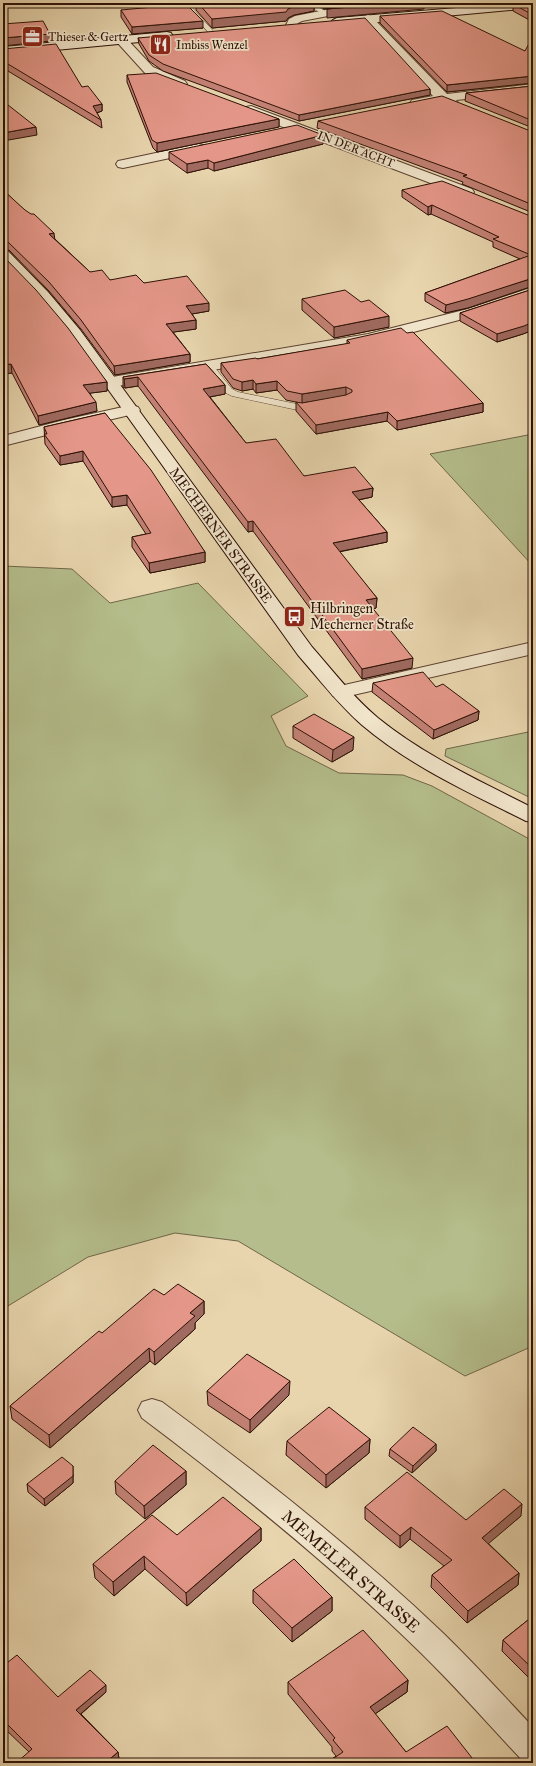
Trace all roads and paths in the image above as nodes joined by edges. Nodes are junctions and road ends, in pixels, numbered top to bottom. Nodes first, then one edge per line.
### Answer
1 (184, 3) edge
2 (380, 3) edge
3 (309, 4) edge
4 (533, 5) edge
5 (325, 13) junction
6 (368, 19) junction
7 (292, 26) junction
8 (277, 27) edge
9 (226, 31) edge
10 (212, 33) junction
11 (197, 34) edge
12 (182, 35) edge
13 (121, 40) junction
14 (3, 51) edge
15 (190, 87) edge
16 (533, 88) edge
17 (442, 98) junction
18 (407, 105) edge
19 (240, 106) edge
20 (466, 109) edge
21 (322, 123) edge
22 (299, 128) junction
23 (276, 133) edge
24 (207, 147) edge
25 (123, 164) dead end
26 (476, 196) edge
27 (3, 254) edge
28 (533, 291) edge
29 (209, 366) junction
30 (112, 382) junction
31 (324, 404) edge
32 (132, 410) junction
33 (3, 441) edge
34 (533, 648) edge
35 (340, 692) junction
36 (533, 816) edge
37 (152, 1410) dead end
38 (533, 1749) edge

1 - 10 lane
2 - 5 street
3 - 5 lane
4 - 6 street
5 - 7 street
6 - 7 street
6 - 17 street
7 - 8 street
9 - 10 street
10 - 11 street
12 - 13 street
13 - 14 street
13 - 15 street
16 - 17 street
17 - 18 street
17 - 20 street
19 - 22 street, IN DER ACHT
21 - 22 street
22 - 23 street
22 - 26 street, IN DER ACHT
24 - 25 street
27 - 30 street, MECHERNER STRASSE
28 - 29 street
29 - 30 street
29 - 31 lane
30 - 32 street, MECHERNER STRASSE
32 - 33 street
32 - 35 street, MECHERNER STRASSE
34 - 35 street
35 - 36 street, MECHERNER STRASSE
37 - 38 street, MEMELER STRASSE

